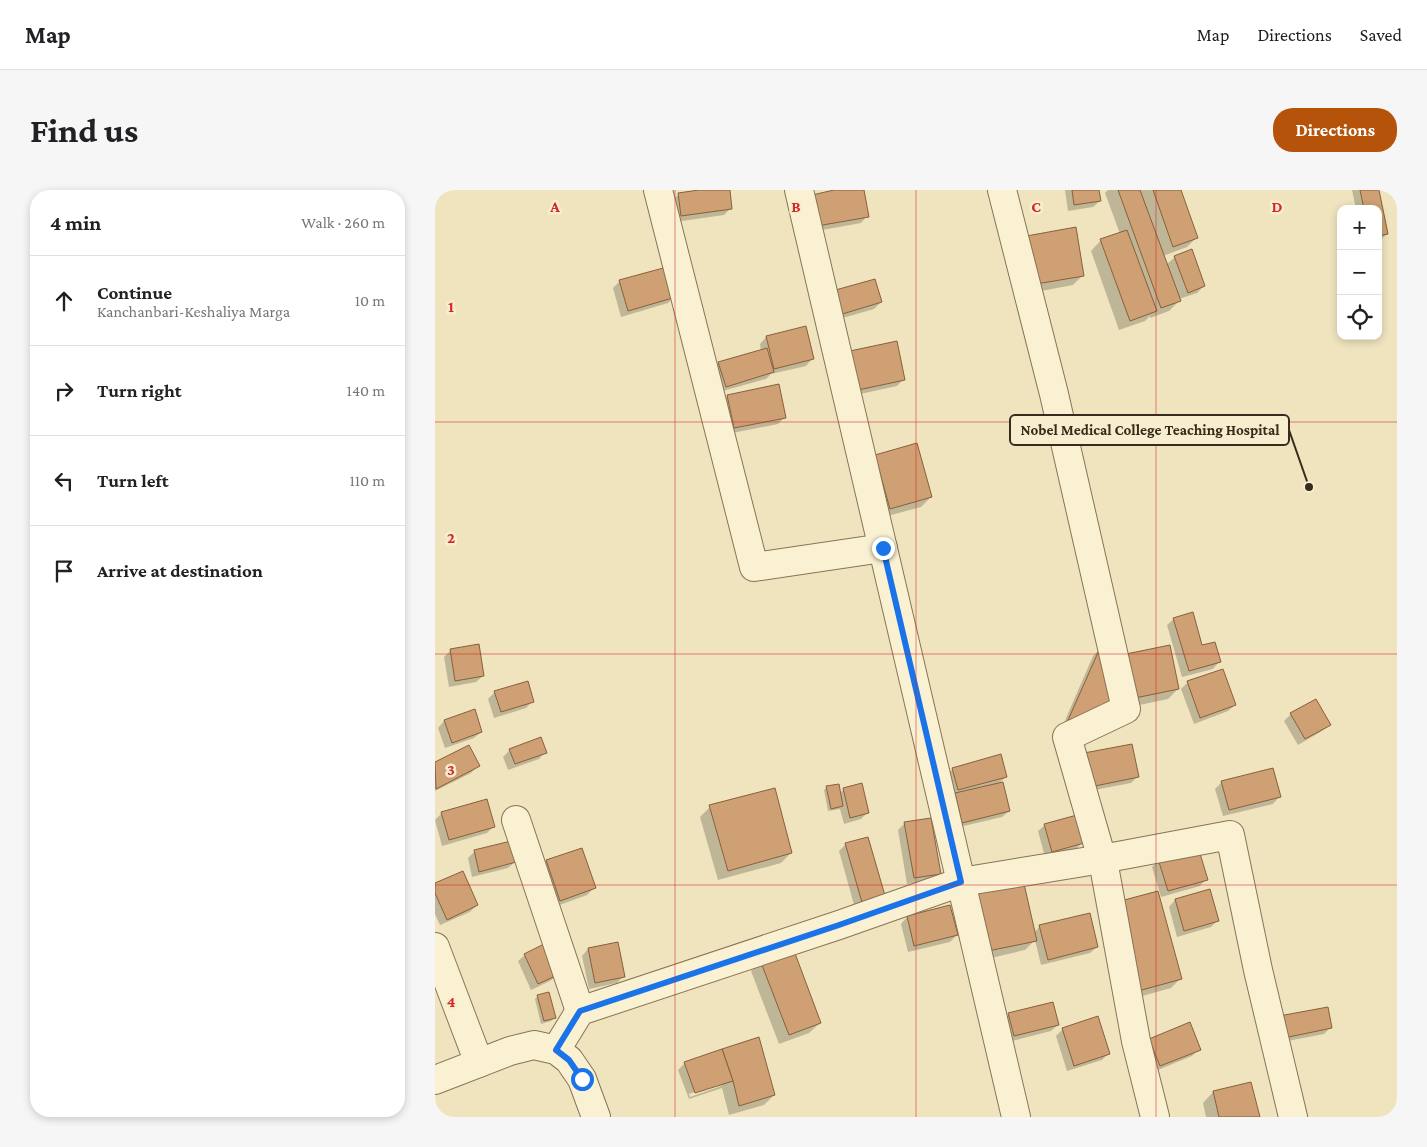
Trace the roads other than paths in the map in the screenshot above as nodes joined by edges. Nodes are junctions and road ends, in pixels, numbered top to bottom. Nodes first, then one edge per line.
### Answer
1 (658, 190) edge
2 (799, 190) edge
3 (1002, 190) edge
4 (883, 548) junction
5 (516, 820) dead end
6 (1102, 858) junction
7 (961, 882) junction
8 (435, 947) edge
9 (580, 1011) junction
10 (556, 1050) junction
11 (479, 1063) junction
12 (435, 1080) edge
13 (596, 1117) edge
14 (1016, 1117) edge
15 (1155, 1117) edge
16 (1293, 1117) edge

1 - 4 street
2 - 4 street
3 - 6 street
4 - 7 street
5 - 9 street
6 - 7 street
6 - 15 street
6 - 16 street
7 - 9 street
7 - 14 street
8 - 11 street
9 - 10 street
10 - 11 street
10 - 13 street
11 - 12 street

